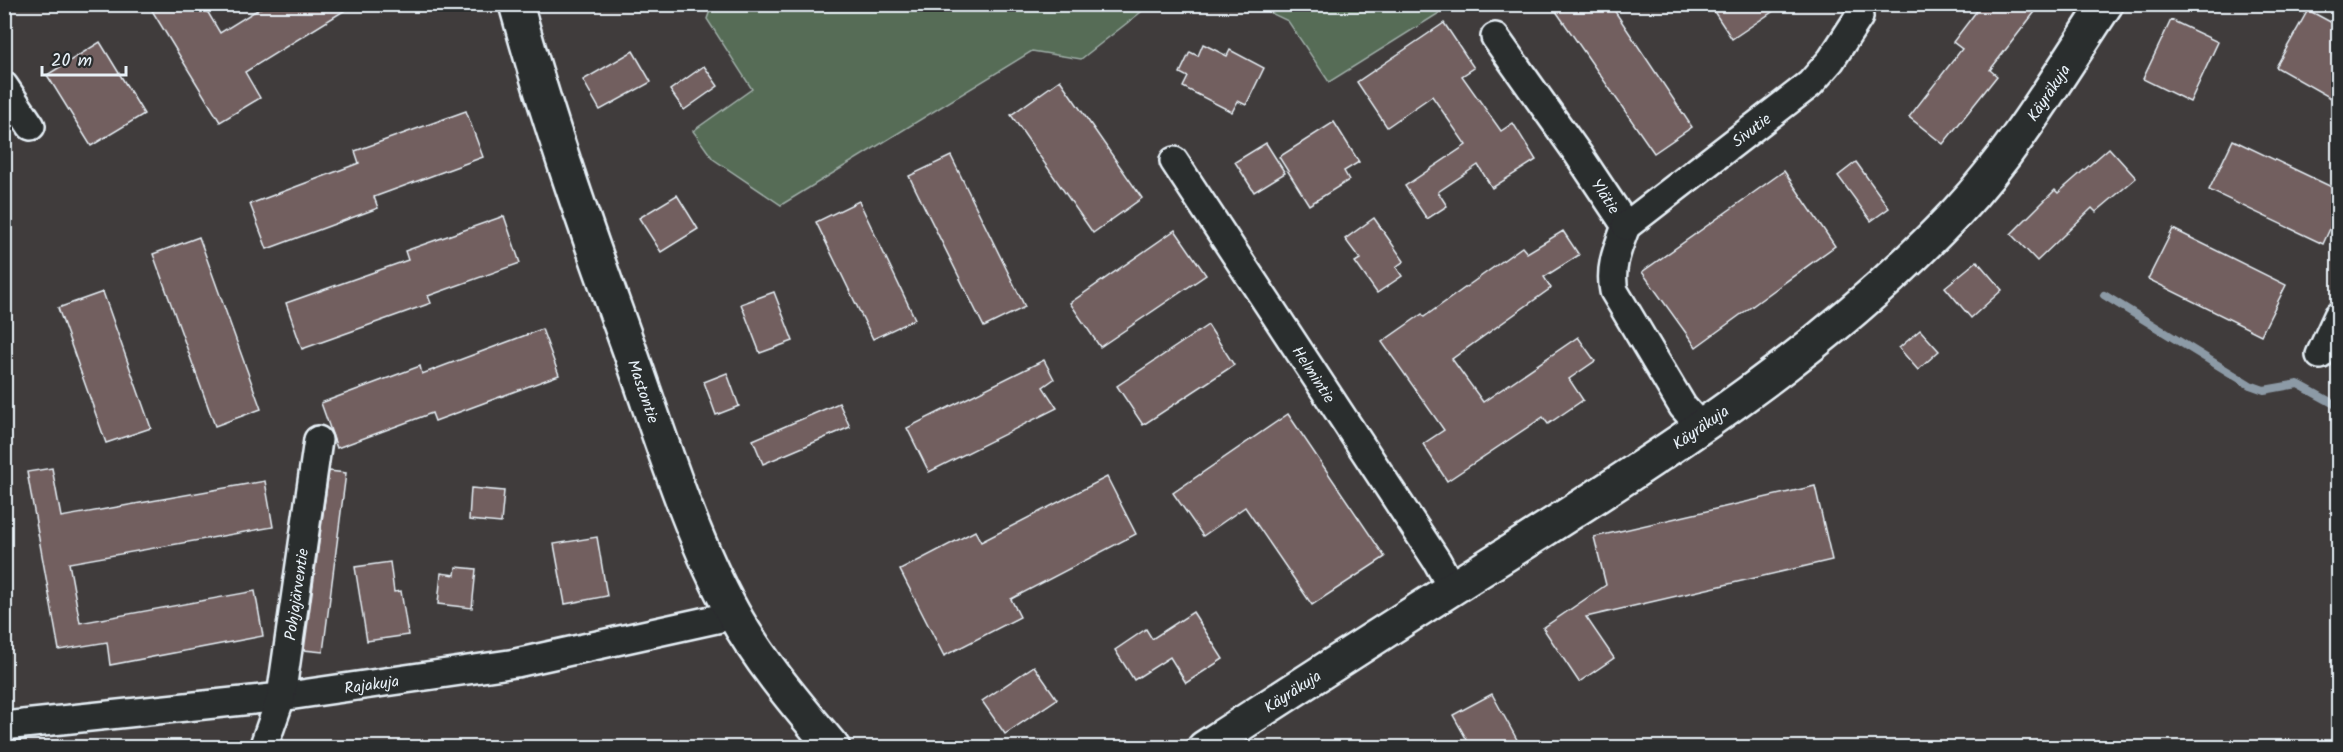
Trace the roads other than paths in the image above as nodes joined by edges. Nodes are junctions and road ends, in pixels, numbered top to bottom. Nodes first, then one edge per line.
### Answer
1 (516, 4) edge
2 (2106, 4) edge
3 (1859, 17) dead end
4 (1495, 37) dead end
5 (4, 86) edge
6 (31, 126) dead end
7 (1174, 161) dead end
8 (1626, 226) junction
9 (2338, 316) edge
10 (2320, 355) dead end
11 (1701, 427) junction
12 (318, 440) dead end
13 (1452, 588) junction
14 (734, 615) junction
15 (280, 697) junction
16 (4, 726) edge
17 (262, 747) edge
18 (833, 747) edge
19 (1204, 747) edge

1 - 14 street, Mastontie
2 - 11 street, Käyräkuja
3 - 8 street, Sivutie
4 - 8 street, Ylätie
5 - 6 street
7 - 13 street, Helmintie
8 - 11 street, Ylätie
9 - 10 street
11 - 13 street, Käyräkuja
12 - 15 street, Pohjajärventie
13 - 19 street, Käyräkuja
14 - 15 street, Rajakuja
14 - 18 street, Mastontie
15 - 16 street, Rajakuja
15 - 17 street, Pohjajärventie

